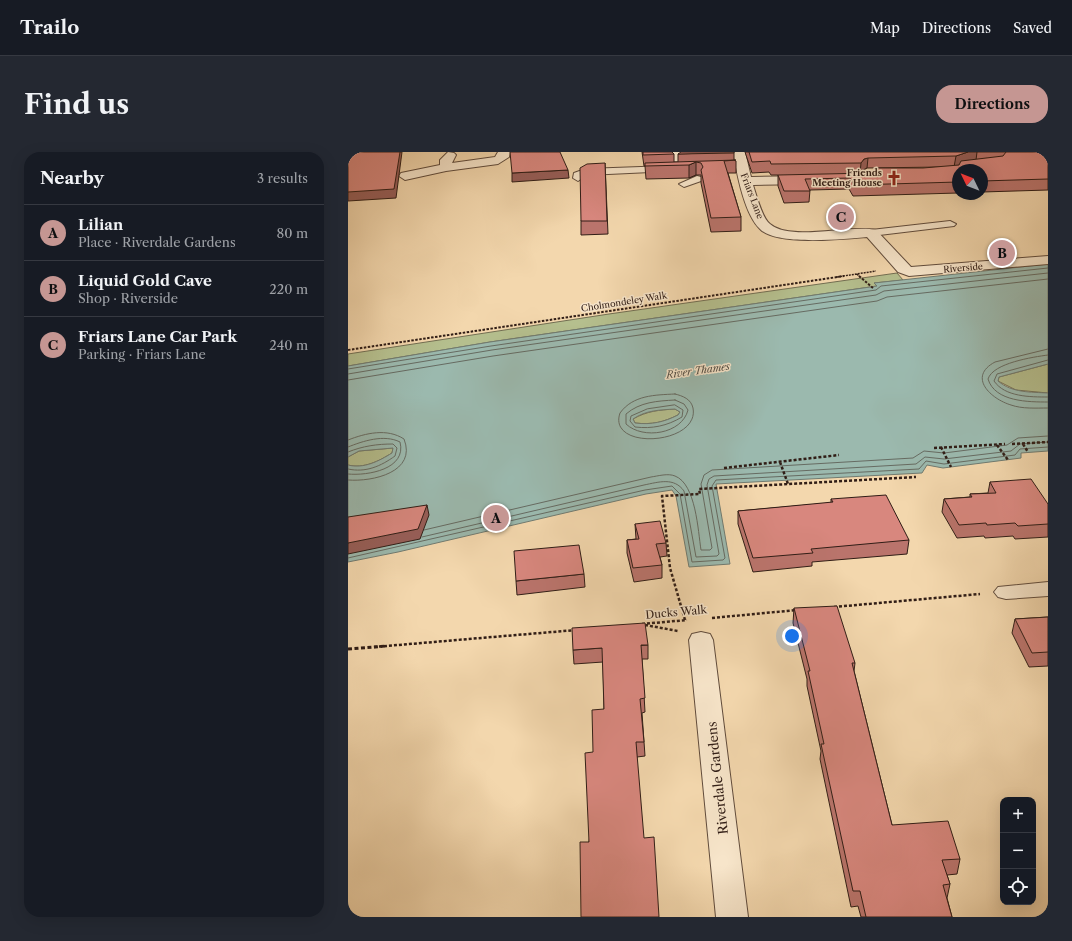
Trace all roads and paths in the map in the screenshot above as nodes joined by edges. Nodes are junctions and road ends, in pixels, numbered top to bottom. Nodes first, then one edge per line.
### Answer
1 (452, 152) edge
2 (504, 152) edge
3 (707, 152) edge
4 (739, 152) edge
5 (677, 164) joint
6 (446, 167) junction
7 (739, 173) junction
8 (405, 176) dead end
9 (578, 178) dead end
10 (697, 179) edge
11 (821, 180) edge
12 (684, 184) edge
13 (950, 224) dead end
14 (871, 233) junction
15 (1048, 260) edge
16 (903, 270) junction
17 (857, 274) junction
18 (873, 288) dead end
19 (348, 350) edge
20 (1048, 442) edge
21 (997, 444) junction
22 (1005, 444) dead end
23 (1012, 444) dead end
24 (1022, 444) junction
25 (941, 447) junction
26 (934, 448) dead end
27 (1028, 452) dead end
28 (839, 455) dead end
29 (1008, 460) dead end
30 (780, 462) junction
31 (951, 467) dead end
32 (724, 468) dead end
33 (916, 477) dead end
34 (788, 484) junction
35 (1048, 590) edge
36 (1006, 592) joint
37 (832, 607) edge
38 (800, 610) edge
39 (693, 626) junction
40 (577, 630) edge
41 (348, 648) edge
42 (732, 917) edge

1 - 6 street
2 - 6 street
3 - 5 street
4 - 7 street, Friars Lane
5 - 9 lane
6 - 8 street
7 - 11 street
7 - 14 street, Friars Lane
10 - 12 lane
13 - 14 lane
14 - 16 street
15 - 16 street, Riverside
16 - 17 path, Cholmondeley Walk
17 - 18 path
17 - 19 path, Cholmondeley Walk
20 - 24 path
21 - 22 path
21 - 25 path
21 - 29 path
23 - 24 path
24 - 27 path
25 - 26 path
25 - 31 path
28 - 30 path
30 - 32 path
30 - 34 path
33 - 34 path
34 - 39 path
35 - 36 street
36 - 37 path
38 - 39 path, Ducks Walk
39 - 39 path, Ducks Walk
39 - 42 street, Riverdale Gardens
40 - 41 path

